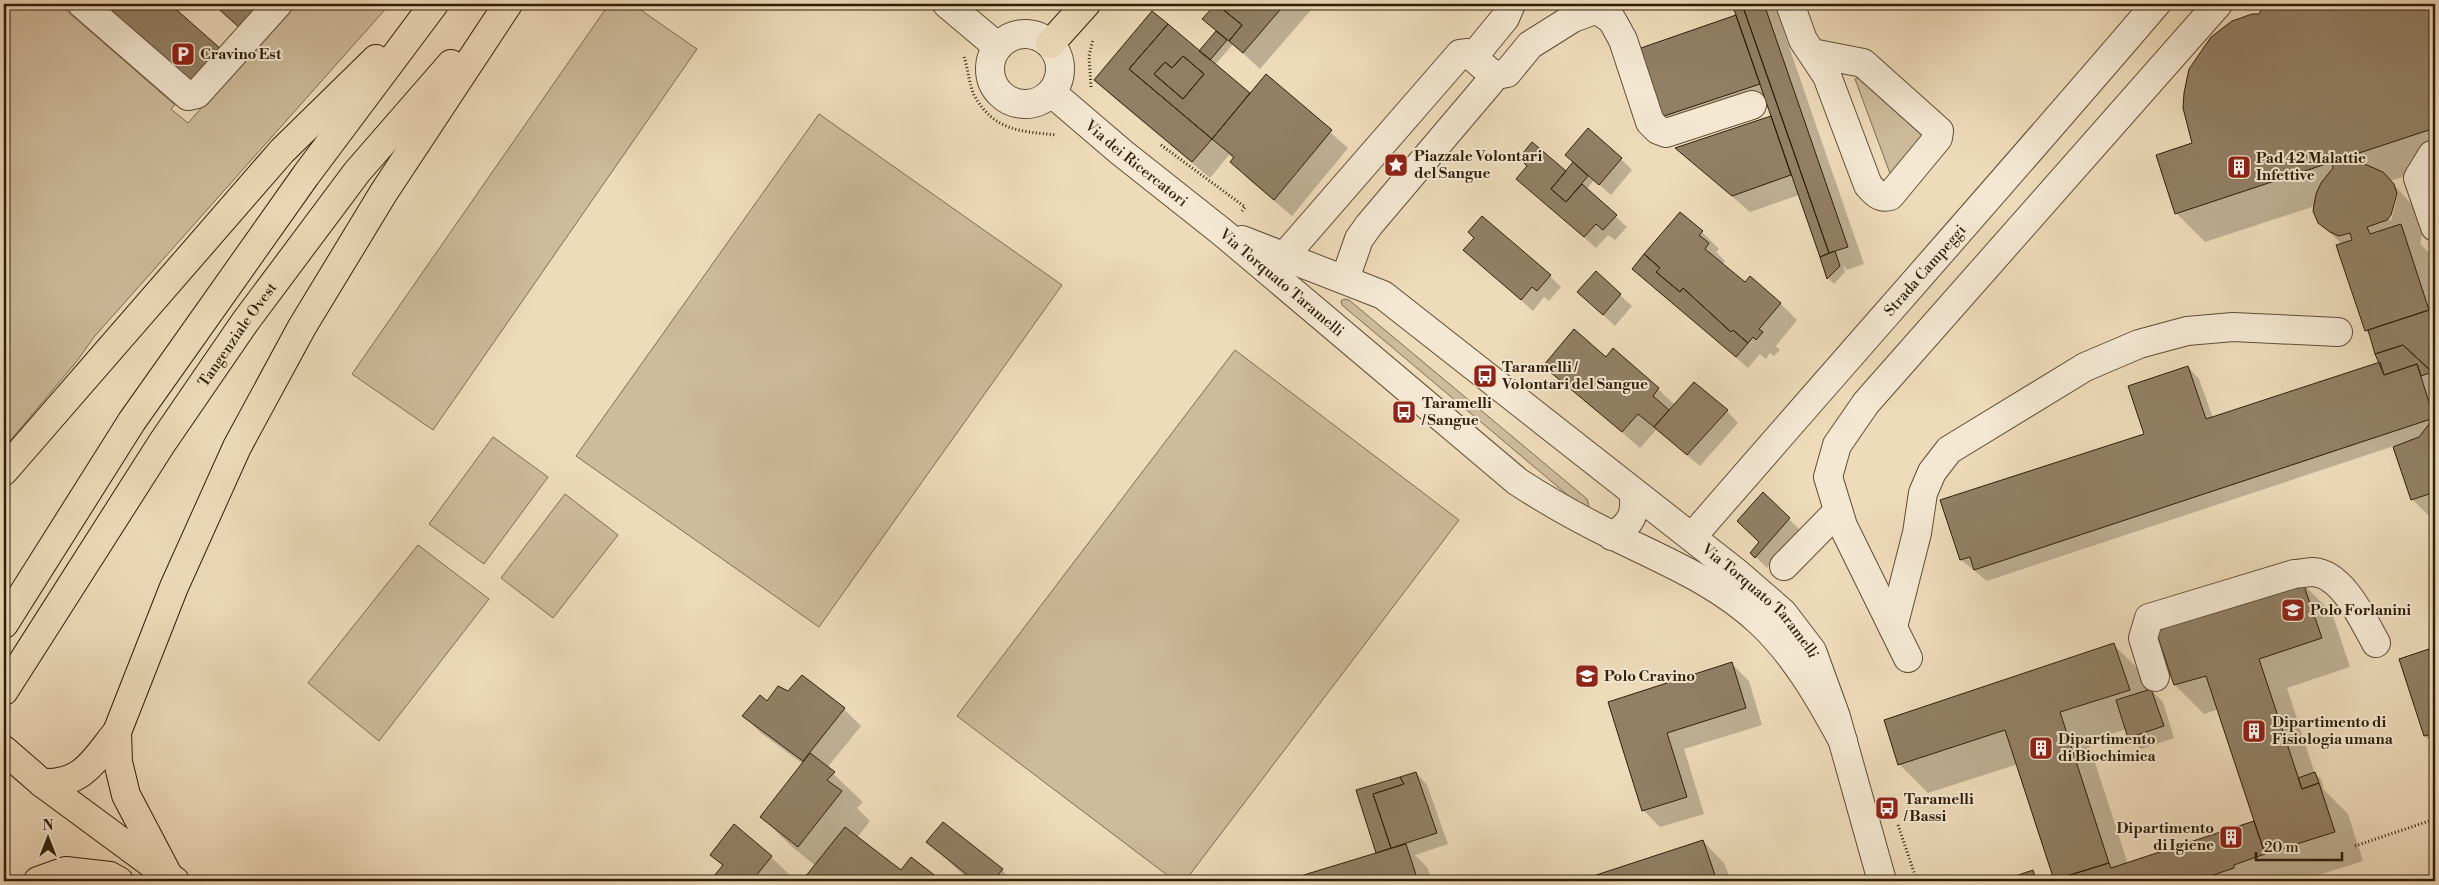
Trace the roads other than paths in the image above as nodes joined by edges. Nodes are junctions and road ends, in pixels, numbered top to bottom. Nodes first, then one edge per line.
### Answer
1 (82, 4) edge
2 (278, 4) edge
3 (433, 4) edge
4 (504, 4) edge
5 (508, 4) edge
6 (948, 4) edge
7 (1086, 4) edge
8 (1511, 4) edge
9 (1790, 4) edge
10 (2156, 4) edge
11 (2218, 4) edge
12 (1604, 6) edge
13 (1050, 44) junction
14 (998, 47) junction
15 (1812, 53) junction
16 (1482, 67) junction
17 (1052, 93) junction
18 (1752, 105) dead end
19 (2435, 154) edge
20 (2435, 227) edge
21 (1222, 232) joint
22 (1277, 265) junction
23 (1345, 279) junction
24 (2338, 332) dead end
25 (4, 471) edge
26 (1633, 492) junction
27 (1838, 511) junction
28 (1612, 536) junction
29 (1692, 537) junction
30 (1784, 566) dead end
31 (4, 624) edge
32 (1893, 627) junction
33 (2376, 643) dead end
34 (1908, 658) dead end
35 (2155, 677) dead end
36 (4, 691) edge
37 (117, 732) junction
38 (1843, 741) junction
39 (4, 750) edge
40 (42, 783) junction
41 (172, 879) edge
42 (38, 881) edge
43 (119, 881) edge
44 (1882, 881) edge

1 - 2 street
3 - 25 main road
3 - 31 main road
4 - 36 main road, Tangenziale Ovest
5 - 37 main road
6 - 14 street
7 - 13 main road
8 - 16 street
9 - 15 street
10 - 29 street, Strada Campeggi
11 - 27 street
12 - 16 street
12 - 18 street
13 - 14 street
13 - 17 street
14 - 17 street
15 - 15 street
16 - 22 street
16 - 23 street
17 - 21 street, Via dei Ricercatori
19 - 20 street
21 - 22 street, Via Torquato Taramelli
22 - 23 street, Via Torquato Taramelli
22 - 28 street, Via Torquato Taramelli
23 - 26 street, Via Torquato Taramelli
24 - 32 street
26 - 28 street
26 - 29 street, Via Torquato Taramelli
27 - 30 street
27 - 32 street
28 - 38 street, Via Torquato Taramelli
29 - 38 street, Via Torquato Taramelli
32 - 34 street
33 - 35 street
37 - 40 main road
37 - 41 main road
38 - 44 street, Via Torquato Taramelli
39 - 40 main road
40 - 41 main road
42 - 43 main road

